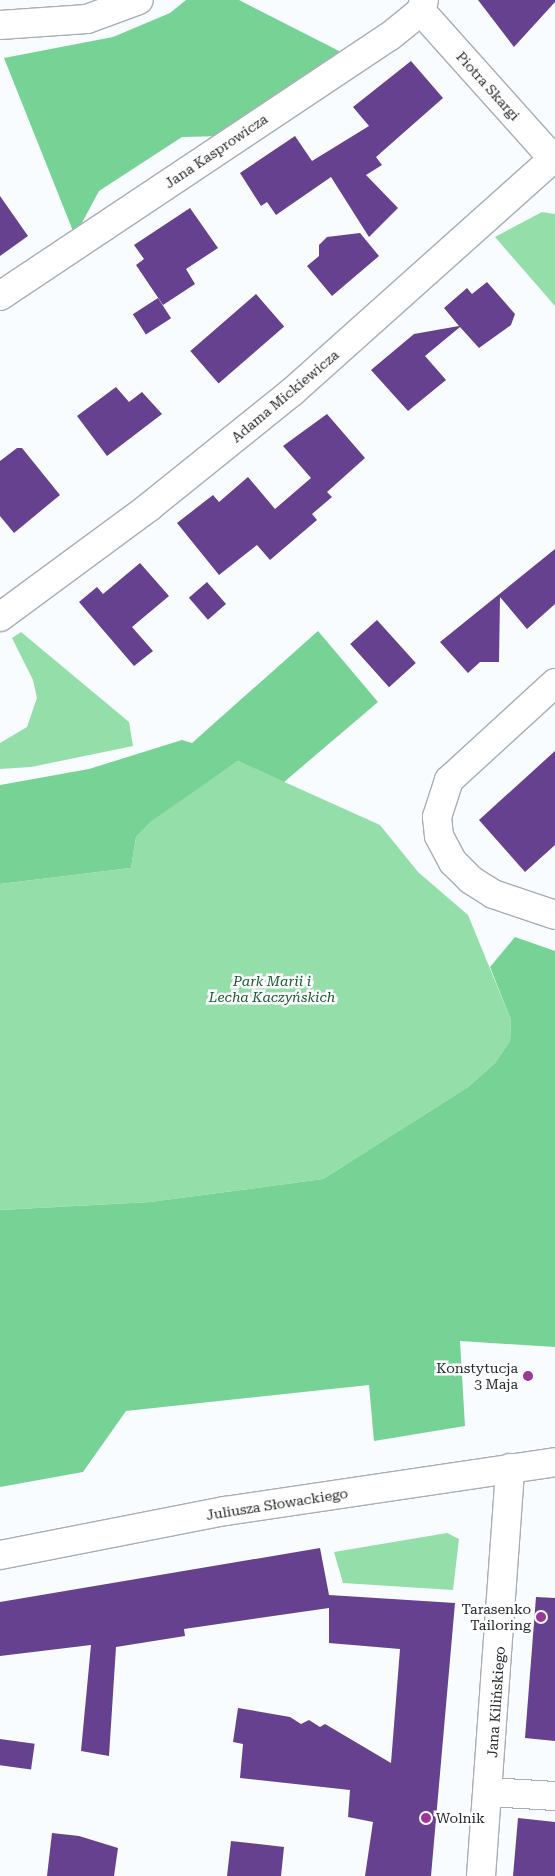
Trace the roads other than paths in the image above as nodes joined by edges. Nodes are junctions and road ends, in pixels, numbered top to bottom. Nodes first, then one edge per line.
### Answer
1 (139, 0) edge
2 (422, 6) edge
3 (0, 26) edge
4 (554, 159) edge
5 (0, 296) edge
6 (0, 617) edge
7 (555, 683) edge
8 (555, 916) edge
9 (555, 1462) edge
10 (510, 1468) junction
11 (0, 1555) edge
12 (489, 1792) junction
13 (555, 1796) edge
14 (481, 1876) edge

1 - 3 street
2 - 4 street, Piotra Skargi
2 - 5 street, Jana Kasprowicza
4 - 6 street, Adama Mickiewicza
7 - 8 street
9 - 10 street, Juliusza Słowackiego
10 - 11 street, Juliusza Słowackiego
10 - 12 street, Jana Kilińskiego
12 - 13 street
12 - 14 street, Jana Kilińskiego

